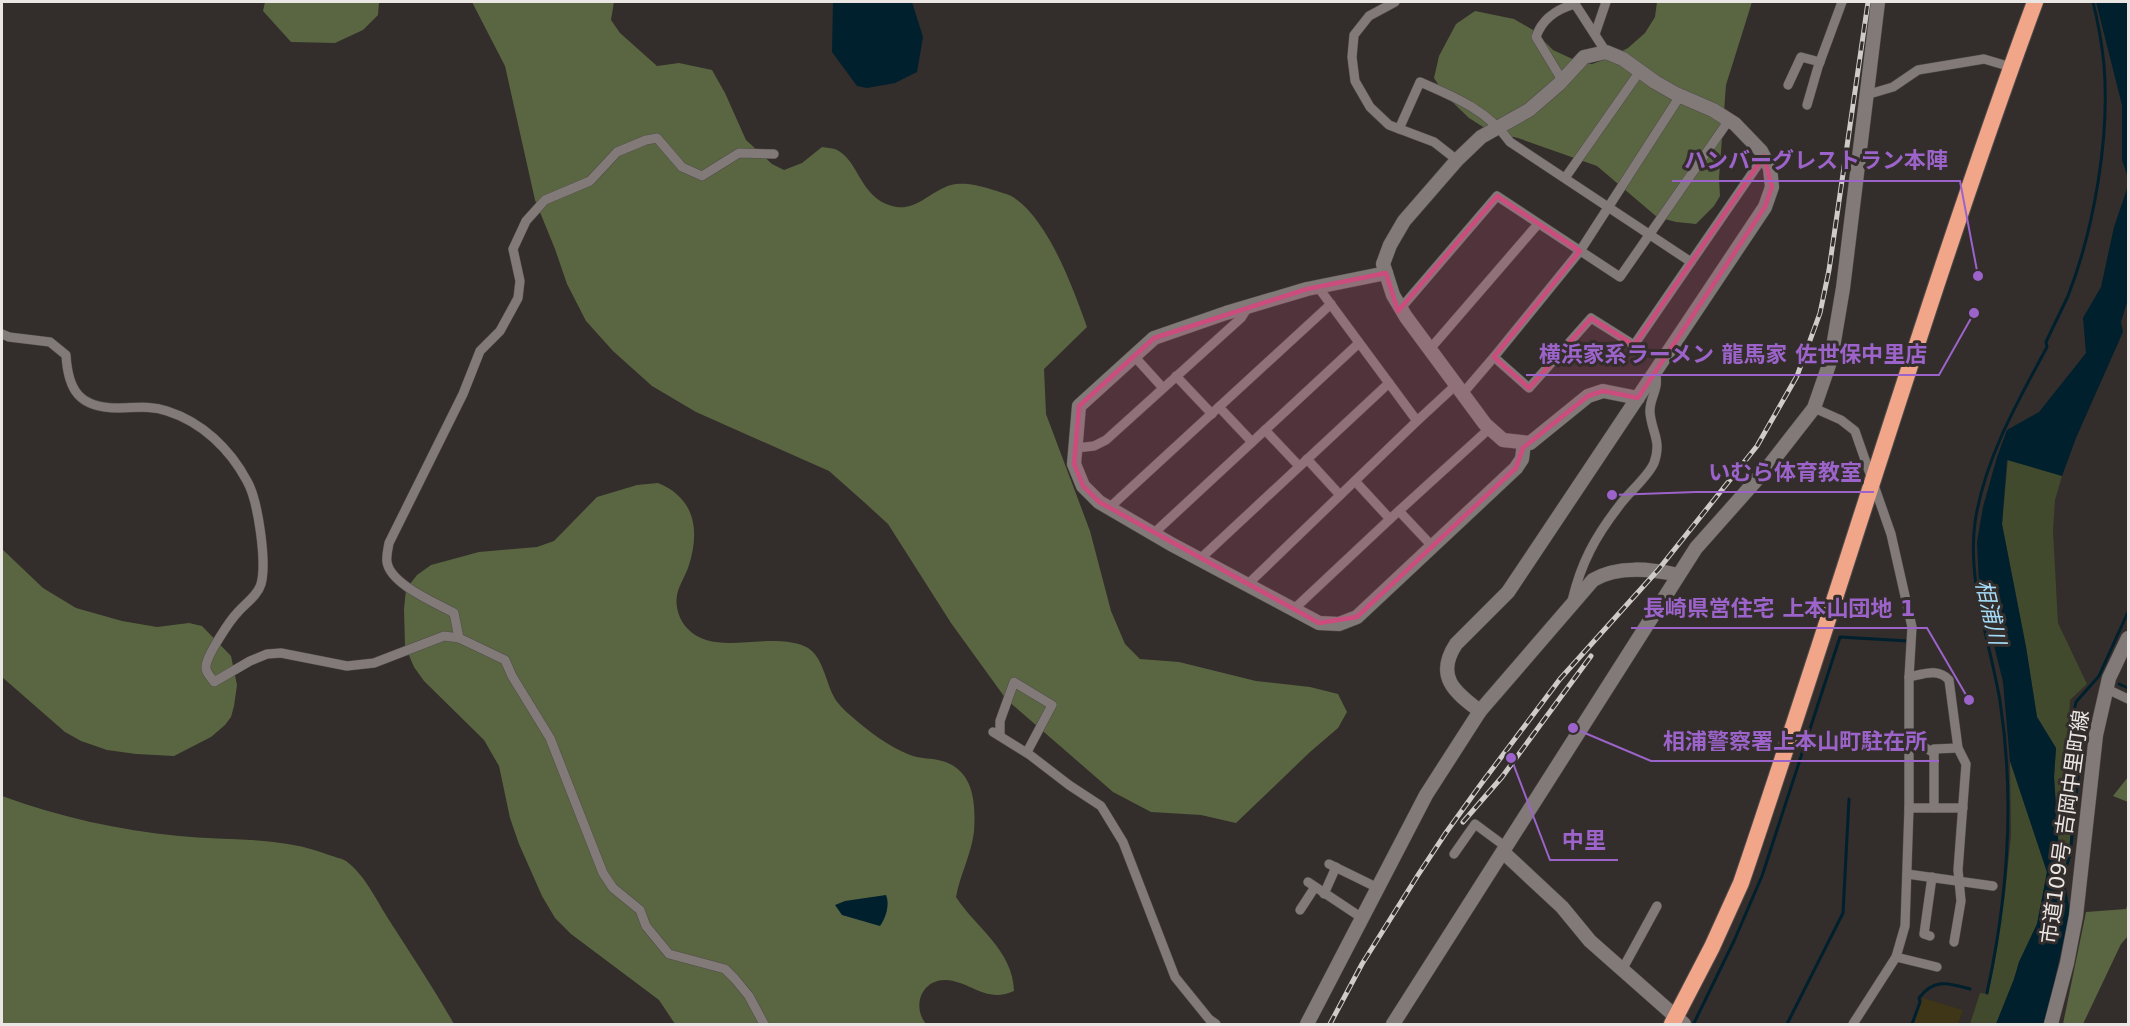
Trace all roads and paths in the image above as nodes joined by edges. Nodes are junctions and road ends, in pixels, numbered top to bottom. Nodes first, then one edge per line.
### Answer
1 (1395, 2) edge
2 (1606, 2) edge
3 (1842, 2) edge
4 (1878, 2) edge
5 (2030, 2) edge
6 (2036, 2) edge
7 (1595, 34) junction
8 (1606, 51) junction
9 (1820, 62) junction
10 (2011, 67) junction
11 (1640, 70) junction
12 (1562, 80) junction
13 (1788, 85) dead end
14 (1866, 95) junction
15 (1680, 96) junction
16 (1807, 105) dead end
17 (1729, 120) junction
18 (1499, 127) junction
19 (1399, 129) junction
20 (774, 154) dead end
21 (1764, 156) junction
22 (1457, 160) junction
23 (1565, 178) junction
24 (1609, 207) junction
25 (1538, 224) junction
26 (1649, 234) junction
27 (1580, 251) junction
28 (1691, 262) junction
29 (1386, 273) junction
30 (1318, 286) junction
31 (1331, 304) junction
32 (1248, 307) junction
33 (1401, 308) junction
34 (2, 334) edge
35 (1359, 343) junction
36 (1430, 348) junction
37 (1134, 356) junction
38 (1494, 357) junction
39 (1656, 372) junction
40 (1176, 376) junction
41 (1389, 383) junction
42 (1163, 388) junction
43 (1460, 388) junction
44 (1638, 398) junction
45 (1814, 408) junction
46 (1215, 410) junction
47 (1417, 421) junction
48 (1490, 428) junction
49 (1265, 430) junction
50 (1252, 442) junction
51 (1524, 443) junction
52 (1076, 448) junction
53 (1307, 459) junction
54 (1299, 466) junction
55 (1355, 481) junction
56 (1873, 483) junction
57 (1340, 495) junction
58 (1109, 508) junction
59 (1399, 511) junction
60 (1389, 519) junction
61 (1153, 534) junction
62 (1432, 546) junction
63 (1200, 560) junction
64 (1678, 575) junction
65 (1247, 585) junction
66 (1571, 603) junction
67 (1293, 610) junction
68 (459, 638) junction
69 (2128, 638) edge
70 (1909, 677) junction
71 (2107, 689) junction
72 (2128, 699) edge
73 (1480, 711) junction
74 (1909, 738) junction
75 (1958, 748) junction
76 (1027, 752) junction
77 (1934, 753) junction
78 (1909, 808) junction
79 (1934, 808) junction
80 (1963, 808) junction
81 (1505, 849) junction
82 (1454, 854) dead end
83 (1907, 874) junction
84 (1932, 877) junction
85 (1960, 881) junction
86 (1993, 886) dead end
87 (1378, 888) junction
88 (1324, 894) junction
89 (1657, 906) dead end
90 (1300, 910) dead end
91 (1362, 918) junction
92 (1925, 922) junction
93 (1905, 926) junction
94 (1930, 936) dead end
95 (1954, 942) dead end
96 (1896, 957) junction
97 (1937, 967) dead end
98 (1622, 970) junction
99 (1678, 1022) edge
100 (764, 1024) edge
101 (1216, 1024) edge
102 (1307, 1024) edge
103 (1393, 1024) edge
104 (1852, 1024) edge
105 (2051, 1024) edge

1 - 19 street
2 - 7 street
3 - 9 street
4 - 14 street
5 - 10 highway
6 - 10 highway
7 - 8 street
7 - 12 street
8 - 11 street
8 - 12 street
9 - 13 street
9 - 16 street
10 - 14 street
10 - 56 highway
11 - 15 street
11 - 23 street
12 - 18 street
14 - 45 street
15 - 17 street
15 - 24 street
17 - 21 street
17 - 26 street
18 - 19 street
18 - 22 street
18 - 23 street
19 - 22 street
20 - 68 street
21 - 28 street
21 - 39 street
22 - 29 street
23 - 24 street
24 - 26 street
24 - 27 street
25 - 27 street
25 - 33 street
25 - 36 street
26 - 27 street
26 - 28 street
27 - 38 street
28 - 38 street
29 - 30 street
29 - 33 street
30 - 31 street
30 - 32 street
31 - 35 street
31 - 46 street
32 - 37 street
32 - 40 street
33 - 36 street
34 - 68 street
35 - 41 street
35 - 49 street
36 - 43 street
37 - 42 street
37 - 52 street
38 - 43 street
39 - 44 street
39 - 66 street
40 - 42 street
40 - 46 street
41 - 47 street
41 - 53 street
42 - 52 street
43 - 47 street
43 - 48 street
44 - 51 street
44 - 73 street
45 - 56 street
45 - 64 street
46 - 50 street
46 - 58 street
47 - 55 street
48 - 51 street
48 - 59 street
49 - 50 street
49 - 54 street
50 - 61 street
51 - 62 street
52 - 58 street
53 - 54 street
53 - 57 street
54 - 63 street
55 - 57 street
55 - 60 street
56 - 70 street
56 - 99 highway
57 - 65 street
58 - 61 street
59 - 60 street
59 - 62 street
60 - 67 street
61 - 63 street
62 - 67 street
63 - 65 street
64 - 66 street
64 - 81 street
65 - 67 street
66 - 73 street
68 - 100 street
69 - 71 street, 市道109号 吉岡中里町線
70 - 74 street
70 - 75 street
71 - 72 street
71 - 105 street, 市道109号 吉岡中里町線
73 - 87 street
74 - 77 street
74 - 78 street
75 - 77 street
75 - 80 street
76 - 76 street
76 - 101 street
77 - 79 street
78 - 79 street
78 - 83 street
79 - 80 street
80 - 85 street
81 - 82 street
81 - 98 street
81 - 103 street
83 - 84 street
83 - 93 street
84 - 85 street
84 - 92 street
85 - 86 street
85 - 95 street
87 - 88 street
87 - 91 street
88 - 90 street
88 - 91 street
89 - 98 street
91 - 102 street
92 - 93 street
92 - 94 street
93 - 96 street
96 - 97 street
96 - 104 street
98 - 99 street

